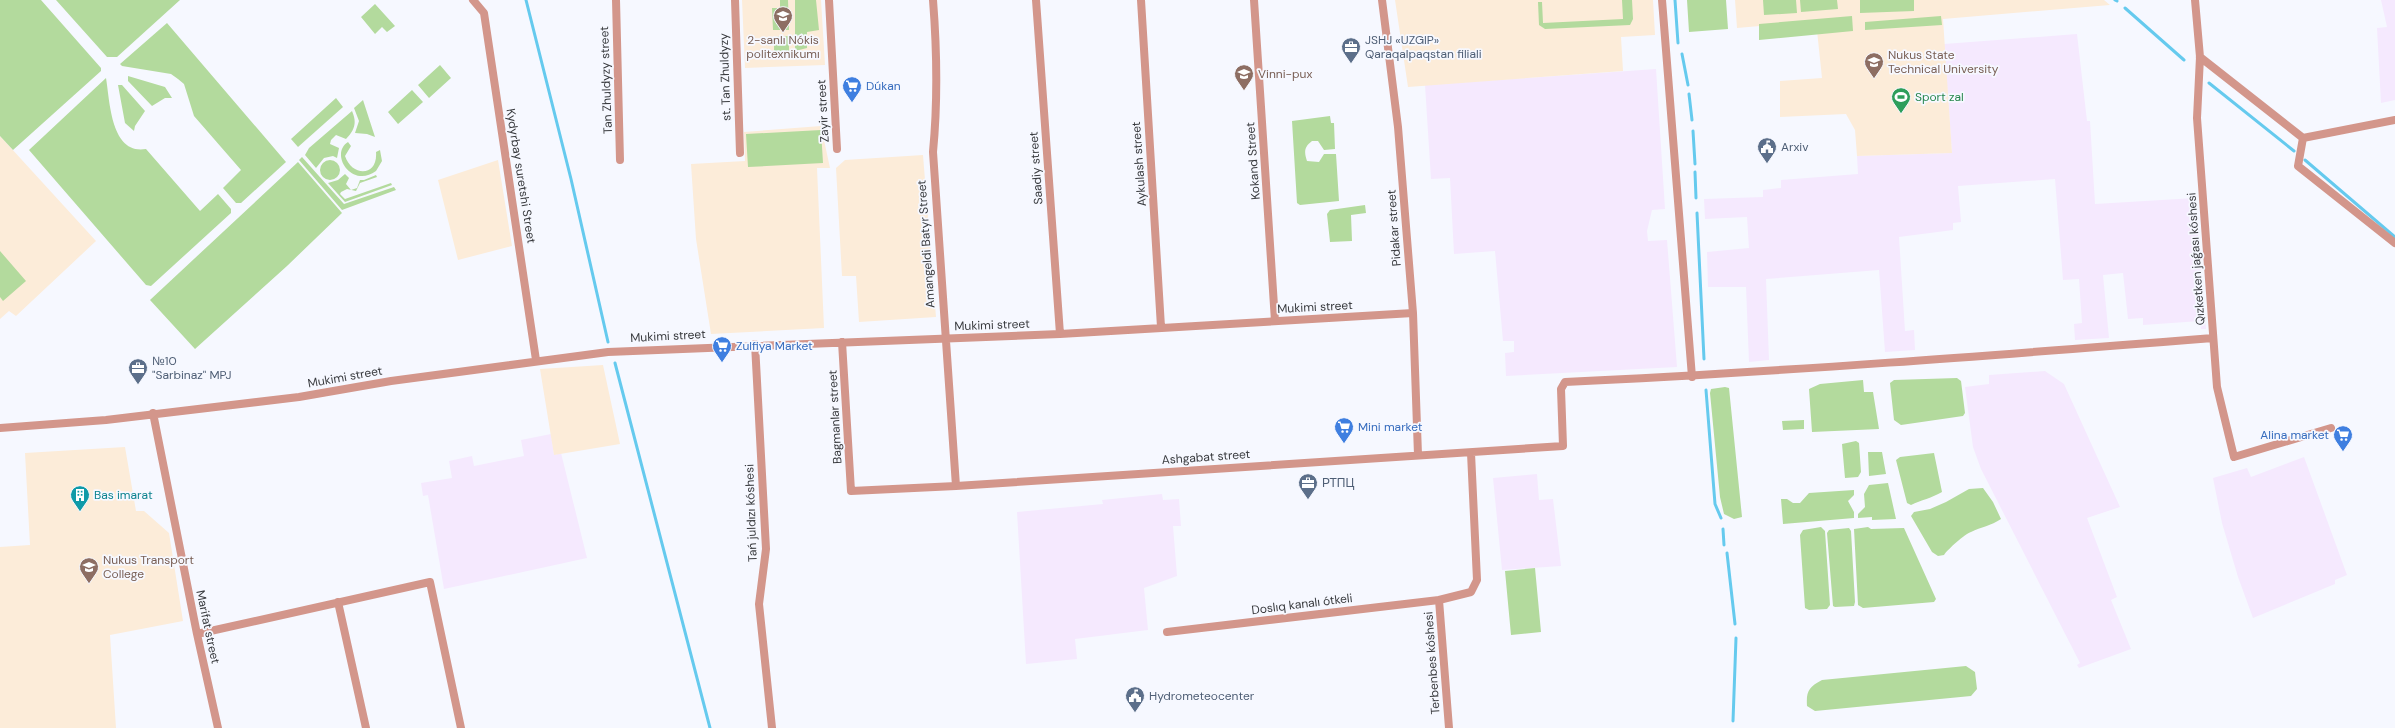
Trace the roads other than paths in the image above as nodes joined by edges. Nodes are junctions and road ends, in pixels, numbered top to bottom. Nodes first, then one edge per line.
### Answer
1 (473, 0) edge
2 (616, 0) edge
3 (735, 0) edge
4 (829, 0) edge
5 (933, 0) edge
6 (1036, 0) edge
7 (1141, 0) edge
8 (1254, 0) edge
9 (1382, 0) edge
10 (1662, 0) edge
11 (2195, 0) edge
12 (2200, 56) junction
13 (2395, 121) edge
14 (2303, 138) junction
15 (837, 149) dead end
16 (740, 153) dead end
17 (620, 160) dead end
18 (2395, 243) edge
19 (1413, 314) junction
20 (1275, 321) junction
21 (1161, 327) junction
22 (1060, 334) junction
23 (2213, 338) junction
24 (944, 339) junction
25 (842, 342) junction
26 (755, 344) junction
27 (536, 360) junction
28 (1692, 376) junction
29 (153, 413) junction
30 (0, 428) edge
31 (2331, 428) dead end
32 (1471, 453) junction
33 (1418, 455) junction
34 (956, 486) junction
35 (851, 491) joint
36 (1439, 600) junction
37 (338, 602) junction
38 (1167, 632) dead end
39 (197, 634) junction
40 (218, 728) edge
41 (366, 728) edge
42 (461, 728) edge
43 (772, 728) edge
44 (1449, 728) edge

1 - 27 street, Kydyrbay suretshi Street
2 - 17 street, Tan Zhuldyzy street
3 - 16 street, st. Tan Zhuldyzy
4 - 15 street, Zayir street
5 - 24 street, Amangeldi Batyr Street
6 - 22 street, Saadiy street
7 - 21 street, Aykulash street
8 - 20 street, Kokand Street
9 - 19 street, Pidakar street
10 - 28 street
11 - 12 street, Qızketken jaǵası kóshesi
12 - 14 street
12 - 23 street, Qızketken jaǵası kóshesi
13 - 14 street
14 - 18 street
19 - 20 street, Mukimi street
19 - 33 street, Pidakar street
20 - 21 street, Mukimi street
21 - 22 street, Mukimi street
22 - 24 street, Mukimi street
23 - 28 street
23 - 31 street, Qızketken jaǵası kóshesi
24 - 25 street, Mukimi street
24 - 34 street, Amangeldi Batyr Street
25 - 26 street, Mukimi street
25 - 35 street, Bagmanlar street
26 - 27 street, Mukimi street
26 - 43 street, Tań juldızı kóshesi
27 - 29 street, Mukimi street
28 - 32 street, Ashgabat street
29 - 30 street, Mukimi street
29 - 39 street, Marifat street
32 - 33 street, Ashgabat street
32 - 36 street, Terbenbes kóshesi
33 - 34 street, Ashgabat street
34 - 35 street, Ashgabat street
36 - 38 street, Doslıq kanalı ótkeli
36 - 44 street, Terbenbes kóshesi
37 - 39 street
37 - 41 street
37 - 42 street
39 - 40 street, Marifat street

